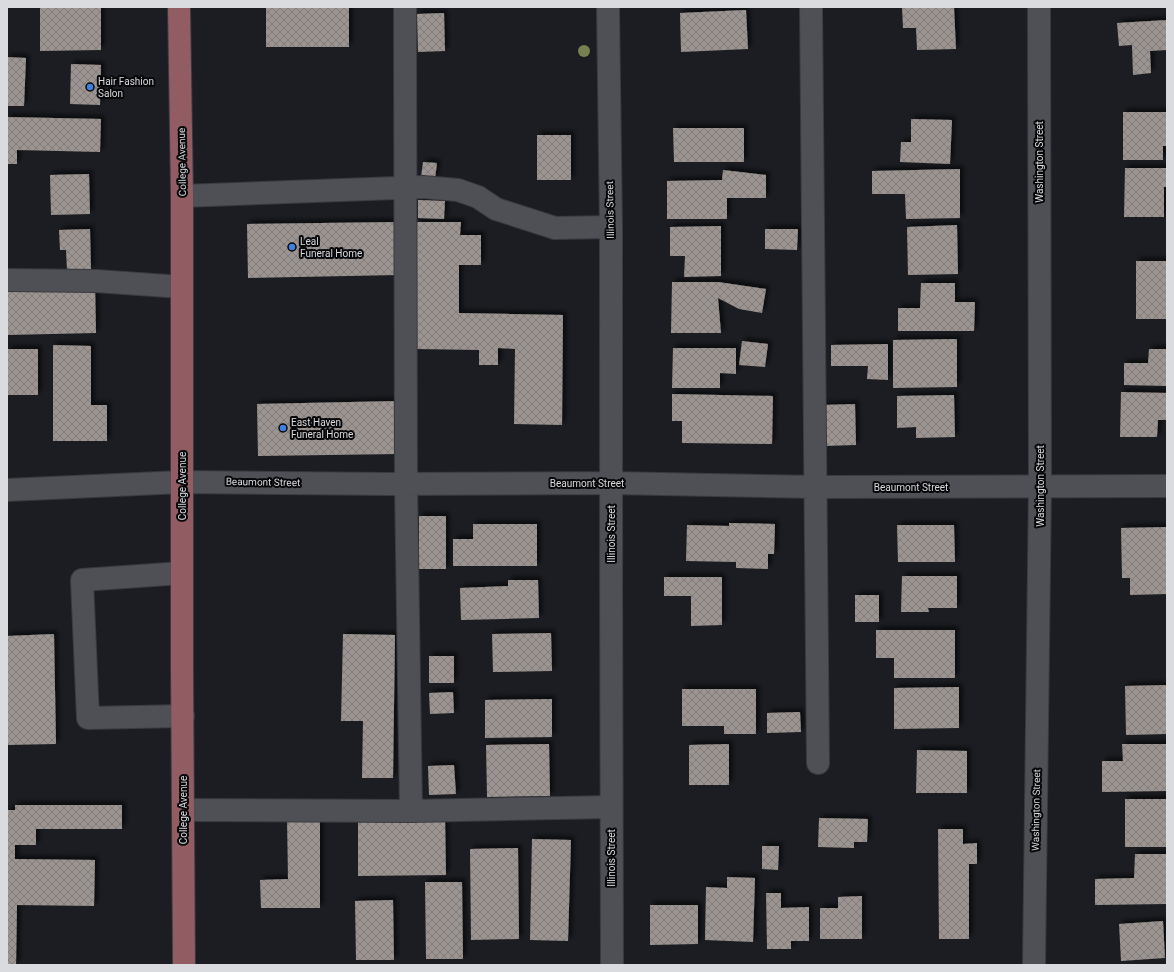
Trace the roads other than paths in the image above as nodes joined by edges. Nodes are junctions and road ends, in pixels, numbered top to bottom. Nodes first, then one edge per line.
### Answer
1 (179, 7) edge
2 (405, 7) edge
3 (608, 7) edge
4 (811, 7) edge
5 (1039, 7) edge
6 (405, 188) junction
7 (182, 196) junction
8 (611, 228) junction
9 (7, 280) edge
10 (182, 287) junction
11 (182, 482) junction
12 (611, 483) junction
13 (406, 484) junction
14 (1040, 486) junction
15 (1167, 486) edge
16 (816, 487) junction
17 (7, 490) edge
18 (182, 573) junction
19 (182, 716) junction
20 (818, 763) dead end
21 (610, 807) junction
22 (183, 810) junction
23 (411, 811) junction
24 (184, 965) edge
25 (612, 965) edge
26 (1034, 965) edge

1 - 7 main road, College Avenue
2 - 6 street
3 - 8 street, Illinois Street
4 - 16 street
5 - 14 street, Washington Street
6 - 7 street
6 - 8 street
6 - 13 street
7 - 10 main road, College Avenue
8 - 12 street, Illinois Street
9 - 10 street
10 - 11 main road, College Avenue
11 - 13 street, Beaumont Street
11 - 17 street, Beaumont Street
11 - 18 main road, College Avenue
12 - 13 street, Beaumont Street
12 - 16 street, Beaumont Street
12 - 21 street, Illinois Street
13 - 23 street
14 - 15 street, Beaumont Street
14 - 16 street, Beaumont Street
14 - 26 street, Washington Street
16 - 20 street
18 - 19 main road, College Avenue
18 - 19 street
19 - 22 main road, College Avenue
21 - 23 street
21 - 25 street, Illinois Street
22 - 23 street
22 - 24 main road, College Avenue

